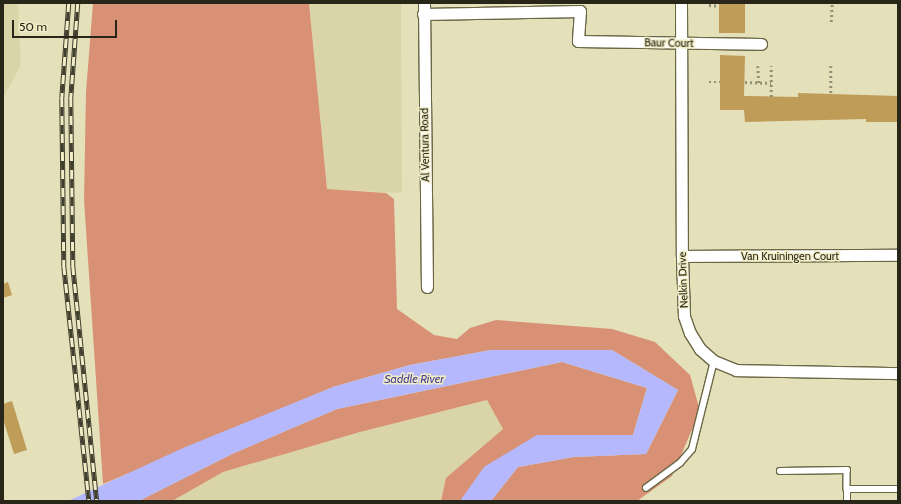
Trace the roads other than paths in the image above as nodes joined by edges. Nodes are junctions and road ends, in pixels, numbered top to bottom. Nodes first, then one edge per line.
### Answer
1 (681, 3) edge
2 (424, 8) edge
3 (682, 44) junction
4 (761, 44) dead end
5 (898, 255) edge
6 (682, 256) junction
7 (427, 287) dead end
8 (714, 361) junction
9 (898, 373) edge
10 (780, 471) dead end
11 (646, 488) dead end
12 (847, 489) junction
13 (898, 489) edge
14 (847, 501) edge

1 - 3 street, Nelkin Drive
2 - 3 street, Baur Court
2 - 7 street, Al Ventura Road
3 - 4 street, Baur Court
3 - 6 street, Nelkin Drive
5 - 6 street, Van Kruiningen Court
6 - 8 street, Nelkin Drive
8 - 9 street, Nelkin Drive
8 - 11 lane
10 - 12 lane
12 - 13 lane
12 - 14 lane

